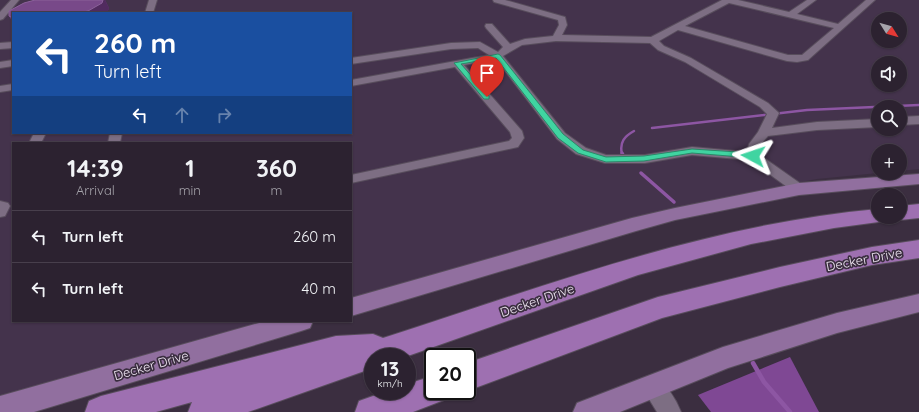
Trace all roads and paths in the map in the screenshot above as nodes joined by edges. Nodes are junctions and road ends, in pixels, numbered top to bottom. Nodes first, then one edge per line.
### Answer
1 (15, 0) edge
2 (153, 0) edge
3 (497, 0) edge
4 (728, 0) edge
5 (812, 0) edge
6 (871, 0) edge
7 (0, 2) edge
8 (149, 12) edge
9 (791, 15) junction
10 (0, 17) edge
11 (489, 26) dead end
12 (677, 27) junction
13 (840, 27) junction
14 (556, 38) junction
15 (653, 40) junction
16 (12, 45) edge
17 (0, 46) edge
18 (508, 47) junction
19 (498, 56) junction
20 (352, 61) edge
21 (12, 63) edge
22 (457, 63) junction
23 (0, 65) edge
24 (12, 78) edge
25 (0, 80) edge
26 (352, 83) edge
27 (12, 87) edge
28 (0, 89) edge
29 (919, 120) edge
30 (907, 121) edge
31 (871, 122) edge
32 (764, 133) junction
33 (753, 156) junction
34 (352, 179) edge
35 (919, 179) edge
36 (799, 189) junction
37 (0, 206) edge
38 (919, 211) edge
39 (0, 212) edge
40 (907, 212) edge
41 (871, 217) edge
42 (919, 249) edge
43 (919, 303) edge
44 (352, 306) edge
45 (298, 322) edge
46 (398, 346) junction
47 (476, 374) edge
48 (652, 386) junction
49 (424, 393) edge
50 (0, 409) edge
51 (101, 412) edge
52 (204, 412) edge
53 (371, 412) edge
54 (587, 412) edge
55 (670, 412) edge

1 - 7 lane
1 - 10 lane
2 - 8 lane
3 - 14 lane
4 - 9 lane
4 - 12 lane
5 - 9 lane
6 - 13 lane
9 - 13 lane
11 - 18 lane
12 - 13 lane
12 - 15 lane
14 - 15 lane
14 - 18 lane
15 - 32 lane
16 - 17 lane
18 - 19 lane
19 - 20 lane
19 - 22 lane
19 - 33 lane
21 - 23 lane
22 - 26 lane
22 - 34 lane
24 - 25 lane
27 - 28 lane
29 - 30 lane
31 - 32 lane
32 - 33 lane
33 - 36 lane
35 - 36 main road
36 - 44 main road
37 - 39 lane
38 - 40 highway
41 - 46 highway, Decker Drive
42 - 47 highway, Decker Drive
43 - 48 main road
45 - 50 main road, Decker Drive
46 - 51 highway
46 - 52 highway, Decker Drive
48 - 54 main road
48 - 55 lane
49 - 53 highway

